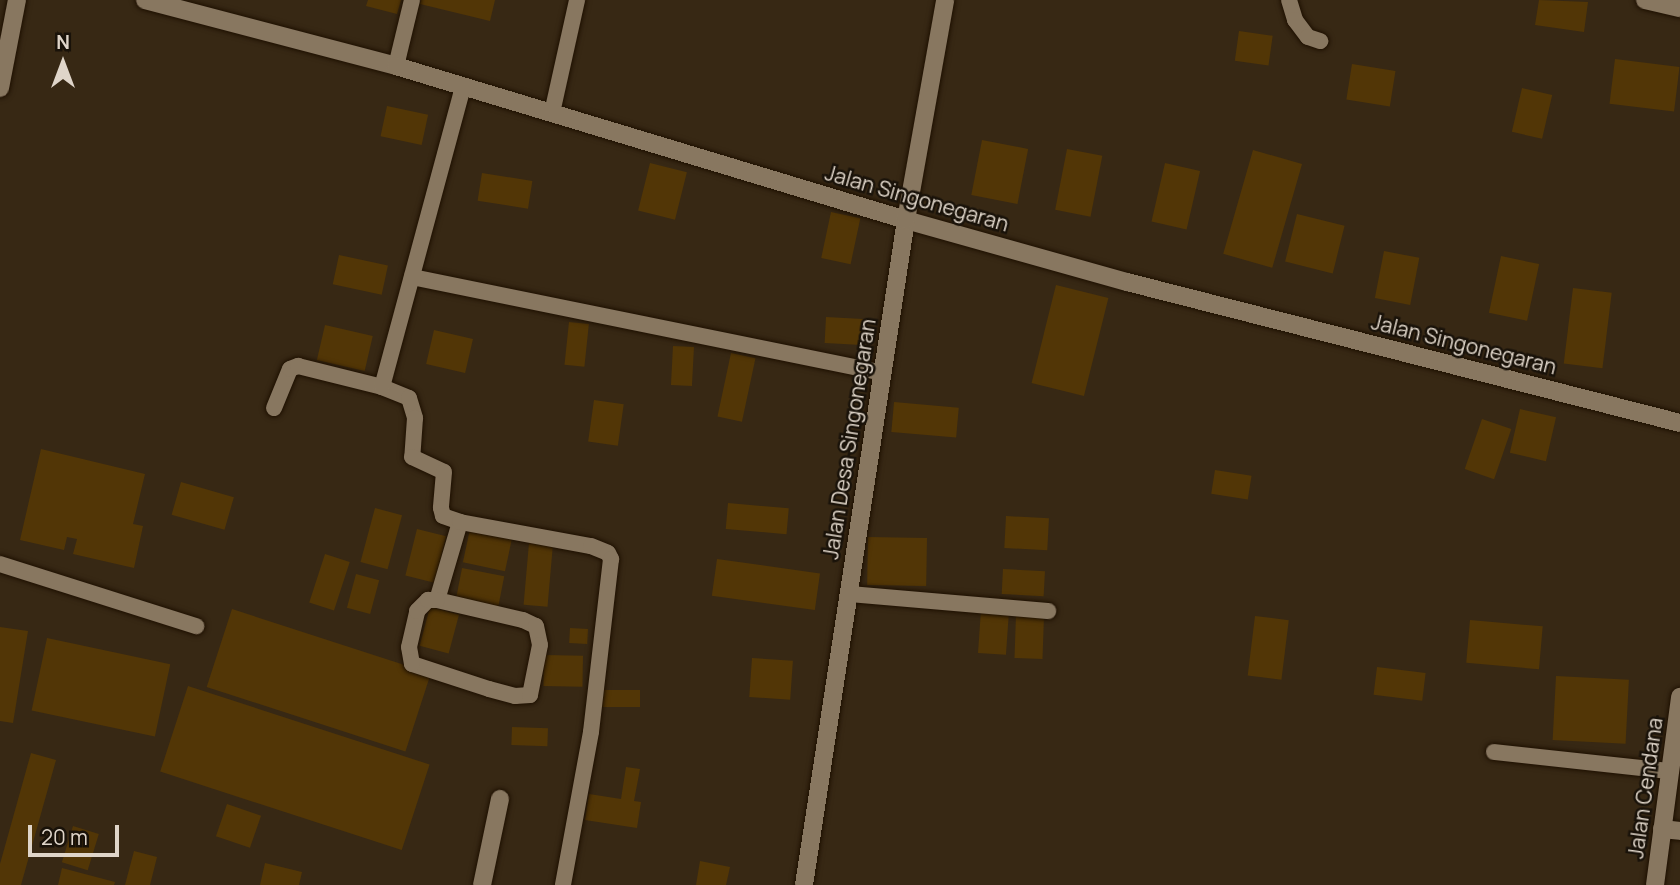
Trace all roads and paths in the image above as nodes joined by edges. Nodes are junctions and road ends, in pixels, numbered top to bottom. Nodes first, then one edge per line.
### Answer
1 (17, 0) edge
2 (145, 0) edge
3 (412, 0) edge
4 (577, 0) edge
5 (945, 0) edge
6 (1289, 0) edge
7 (1645, 0) edge
8 (1680, 8) edge
9 (1320, 41) dead end
10 (396, 66) junction
11 (463, 86) junction
12 (0, 88) edge
13 (552, 113) junction
14 (906, 220) junction
15 (412, 278) junction
16 (882, 373) junction
17 (382, 387) junction
18 (274, 408) dead end
19 (1680, 423) edge
20 (460, 522) junction
21 (0, 564) edge
22 (849, 594) junction
23 (437, 600) junction
24 (1048, 611) dead end
25 (196, 626) dead end
26 (1680, 697) edge
27 (1493, 752) dead end
28 (1670, 771) junction
29 (500, 799) dead end
30 (1671, 830) edge
31 (482, 885) edge
32 (563, 885) edge
33 (804, 885) edge
34 (1655, 885) edge

1 - 12 street
2 - 10 street, Jalan Singonegaran
3 - 10 lane
4 - 13 lane
5 - 14 street, Jalan Desa Singonegaran
6 - 9 lane
7 - 8 street
10 - 11 street, Jalan Singonegaran
11 - 13 street, Jalan Singonegaran
11 - 15 lane
13 - 14 street, Jalan Singonegaran
14 - 16 street, Jalan Desa Singonegaran
14 - 19 street, Jalan Singonegaran
15 - 16 lane
15 - 17 lane
16 - 22 street, Jalan Desa Singonegaran
17 - 18 lane
17 - 20 lane
20 - 23 lane
20 - 32 lane
21 - 25 lane
22 - 24 lane
22 - 33 street, Jalan Desa Singonegaran
23 - 23 lane
26 - 28 street, Jalan Cendana
27 - 28 lane
28 - 30 street, Jalan Cendana
29 - 31 street
30 - 34 street, Jalan Cendana

